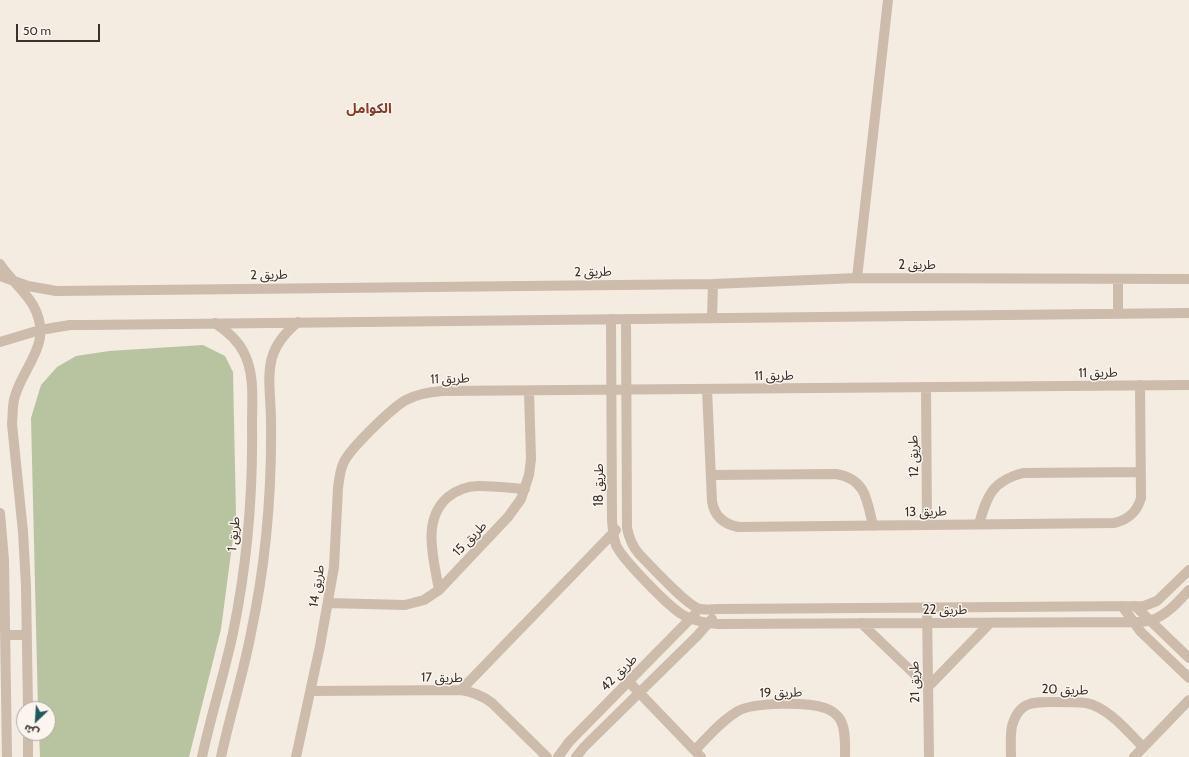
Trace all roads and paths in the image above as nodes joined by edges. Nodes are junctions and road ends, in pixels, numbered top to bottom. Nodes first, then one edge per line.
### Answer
1 (888, 0) edge
2 (0, 264) edge
3 (0, 276) edge
4 (857, 278) junction
5 (1189, 279) edge
6 (1118, 280) junction
7 (14, 282) junction
8 (713, 284) junction
9 (1189, 313) edge
10 (1118, 314) junction
11 (712, 318) junction
12 (611, 319) junction
13 (626, 319) junction
14 (298, 322) junction
15 (215, 323) junction
16 (40, 330) junction
17 (0, 342) edge
18 (1140, 385) junction
19 (1189, 385) edge
20 (926, 387) junction
21 (707, 389) junction
22 (612, 390) junction
23 (627, 390) junction
24 (529, 391) junction
25 (373, 429) joint
26 (1141, 472) junction
27 (711, 475) junction
28 (525, 490) junction
29 (0, 513) edge
30 (627, 518) junction
31 (979, 524) junction
32 (927, 525) junction
33 (873, 526) junction
34 (613, 533) junction
35 (2, 559) edge
36 (1189, 570) edge
37 (439, 590) junction
38 (1189, 590) edge
39 (328, 603) junction
40 (1122, 606) junction
41 (1135, 606) junction
42 (927, 608) junction
43 (700, 609) junction
44 (719, 609) junction
45 (690, 619) junction
46 (1150, 621) junction
47 (1133, 622) junction
48 (861, 623) junction
49 (927, 623) junction
50 (990, 623) junction
51 (708, 624) junction
52 (5, 635) junction
53 (26, 635) junction
54 (1189, 658) edge
55 (1189, 678) edge
56 (629, 682) junction
57 (928, 687) junction
58 (460, 690) junction
59 (311, 691) junction
60 (639, 693) junction
61 (1189, 700) edge
62 (28, 701) edge
63 (28, 741) edge
64 (1144, 747) junction
65 (698, 754) edge
66 (7, 757) edge
67 (28, 757) edge
68 (202, 757) edge
69 (221, 757) edge
70 (296, 757) edge
71 (547, 757) edge
72 (558, 757) edge
73 (576, 757) edge
74 (845, 757) edge
75 (929, 757) edge
76 (1011, 757) edge
77 (1134, 757) edge

1 - 4 street
2 - 7 street
3 - 7 street, طريق 2
4 - 6 street, طريق 2
4 - 8 street, طريق 2
5 - 6 street, طريق 2
6 - 10 street
7 - 8 street, طريق 2
7 - 16 street
8 - 11 street
9 - 10 street
10 - 11 street
11 - 13 street
12 - 13 street
12 - 14 street
12 - 22 street, طريق 18
13 - 23 street
14 - 15 street
14 - 69 street
15 - 16 street
15 - 68 street, طريق 1
16 - 17 street
16 - 53 street
18 - 19 street, طريق 11
18 - 20 street, طريق 11
18 - 26 street, طريق 13
20 - 21 street, طريق 11
20 - 32 street, طريق 12
21 - 23 street, طريق 11
21 - 27 street, طريق 13
22 - 23 street, طريق 11
22 - 24 street, طريق 11
22 - 34 street, طريق 18
23 - 30 street
24 - 25 street, طريق 11
24 - 28 street, طريق 15
25 - 39 street, طريق 14
26 - 31 street
26 - 31 street, طريق 13
27 - 33 street
27 - 33 street, طريق 13
28 - 37 street, طريق 15
28 - 37 street
29 - 35 street
30 - 34 street
30 - 43 street
31 - 32 street, طريق 13
32 - 33 street, طريق 13
34 - 45 street, طريق 18
34 - 58 street
35 - 52 street
36 - 41 street, طريق 22
37 - 39 street, طريق 15
38 - 46 street, طريق 22
39 - 59 street, طريق 14
40 - 41 street, طريق 22
40 - 42 street, طريق 22
40 - 47 street
41 - 46 street
42 - 44 street, طريق 22
42 - 49 street, طريق 21
43 - 44 street, طريق 22
43 - 45 street, طريق 42
44 - 51 street
45 - 51 street, طريق 22
45 - 56 street, طريق 42
46 - 47 street, طريق 22
46 - 54 street
47 - 50 street, طريق 22
47 - 55 street
48 - 49 street, طريق 22
48 - 51 street, طريق 22
48 - 57 street
49 - 50 street, طريق 22
49 - 57 street, طريق 21
50 - 57 street
51 - 60 street
52 - 53 street
52 - 66 street
53 - 62 street
56 - 60 street
56 - 72 street, طريق 42
57 - 75 street, طريق 21
58 - 59 street, طريق 17
58 - 71 street, طريق 17
59 - 70 street, طريق 14
60 - 65 street
60 - 73 street
61 - 64 street
63 - 67 street
64 - 76 street, طريق 20
64 - 77 street
65 - 74 street, طريق 19

